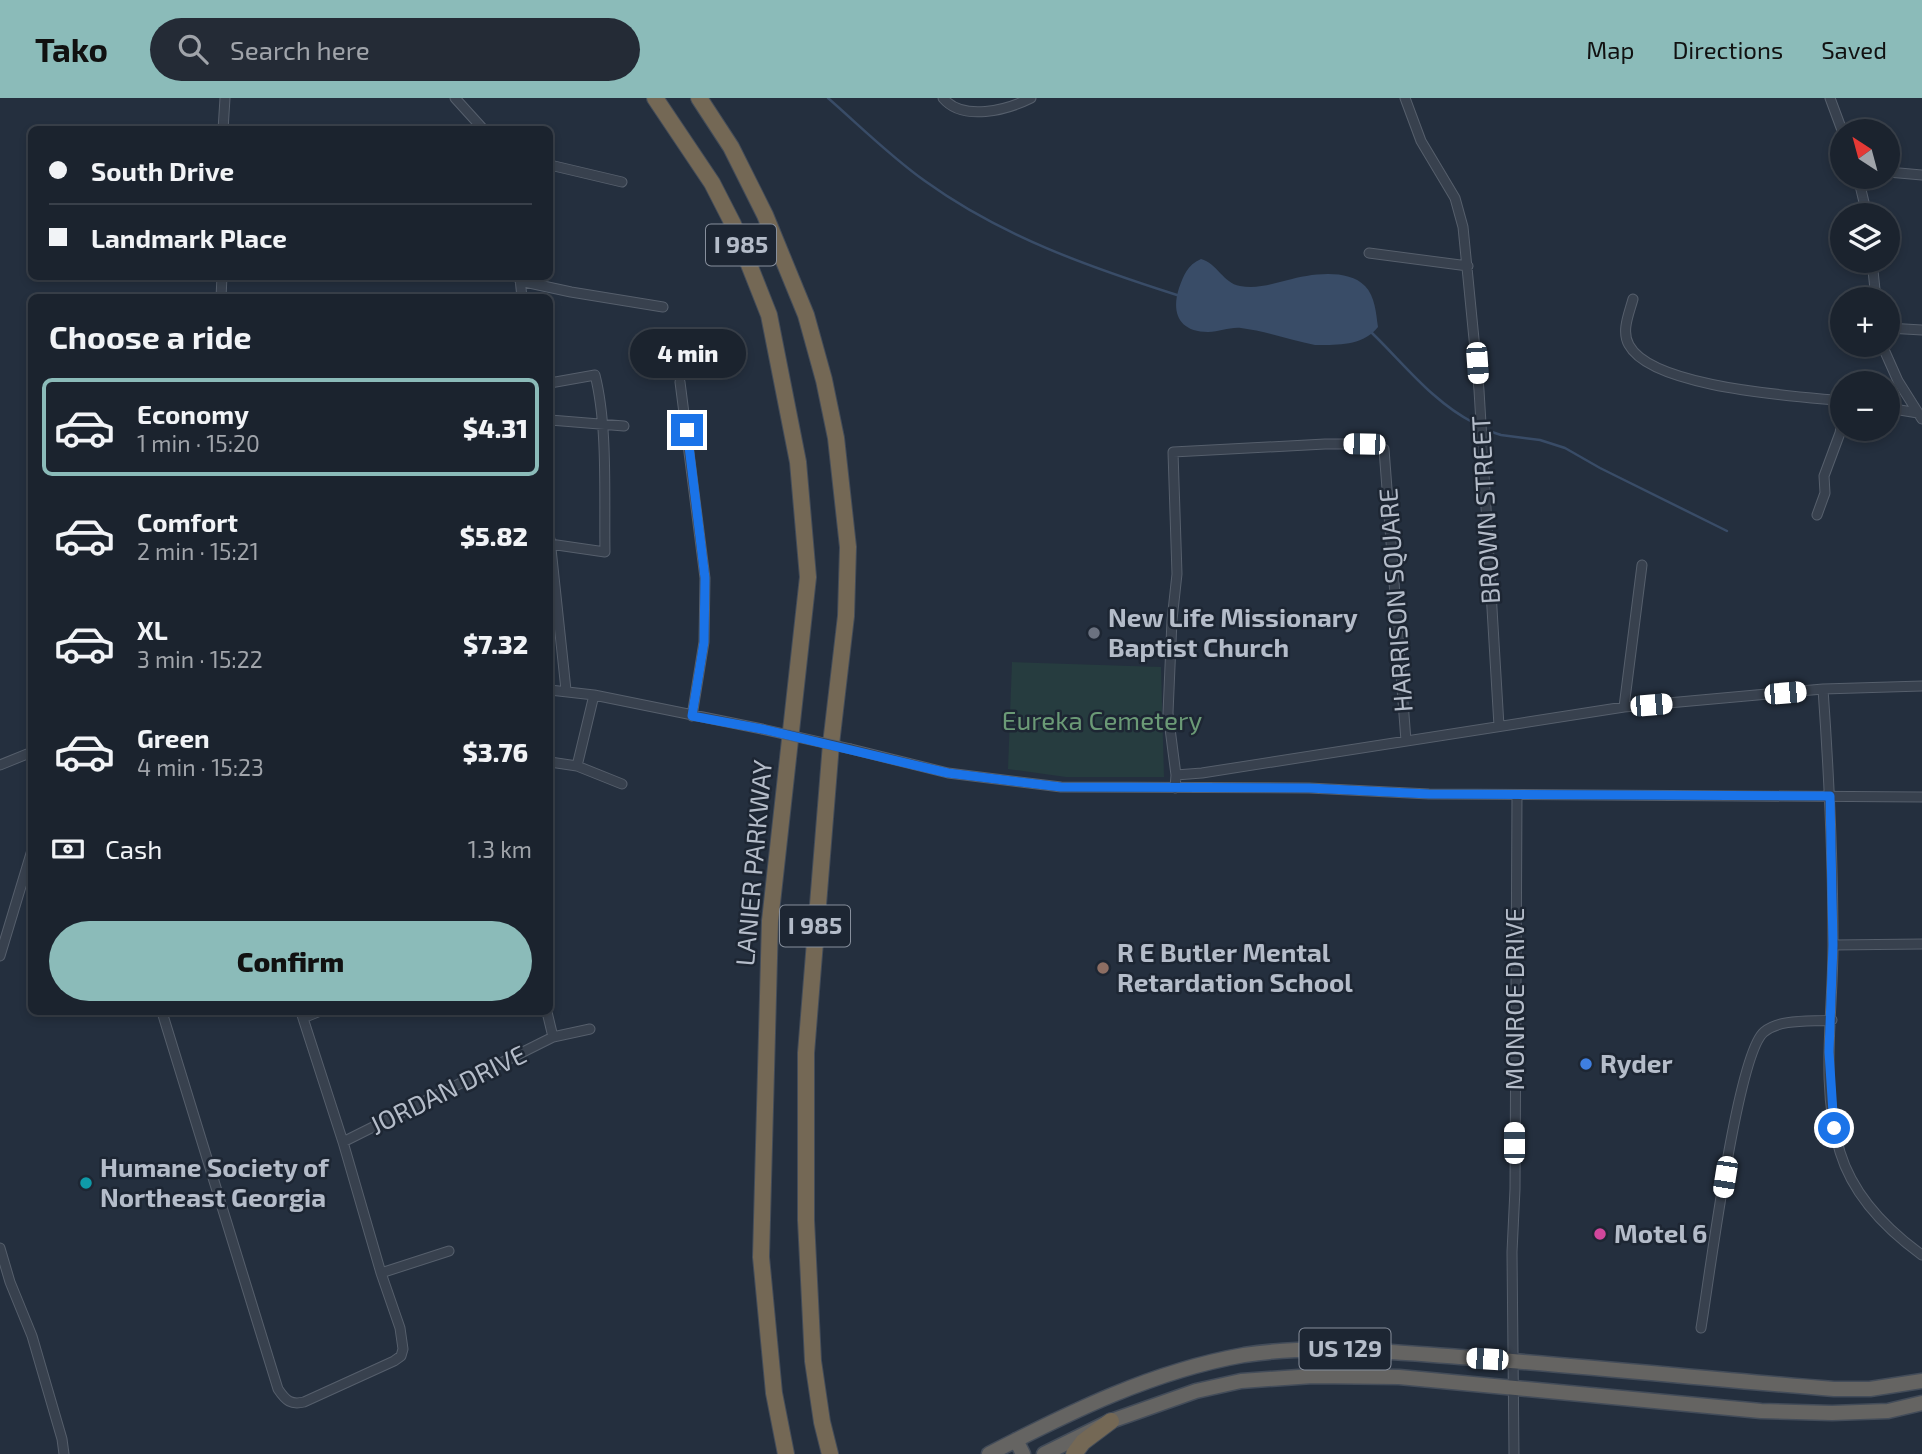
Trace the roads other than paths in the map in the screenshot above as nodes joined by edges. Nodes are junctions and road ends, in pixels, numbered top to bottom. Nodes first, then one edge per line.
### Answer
1 (225, 98) edge
2 (455, 98) edge
3 (655, 98) edge
4 (699, 98) edge
5 (943, 98) edge
6 (1031, 98) edge
7 (1405, 98) edge
8 (1830, 98) edge
9 (1838, 119) edge
10 (223, 126) edge
11 (480, 126) edge
12 (553, 166) edge
13 (1900, 173) edge
14 (1922, 175) edge
15 (622, 182) dead end
16 (1369, 253) dead end
17 (1468, 266) junction
18 (524, 280) edge
19 (1633, 299) dead end
20 (663, 307) dead end
21 (1900, 329) edge
22 (1922, 330) edge
23 (1887, 357) edge
24 (553, 382) edge
25 (680, 382) dead end
26 (1830, 400) edge
27 (1900, 411) edge
28 (1920, 416) edge
29 (553, 420) edge
30 (602, 425) junction
31 (624, 426) dead end
32 (1837, 441) edge
33 (1817, 516) dead end
34 (553, 543) edge
35 (1642, 565) dead end
36 (553, 570) edge
37 (1922, 686) edge
38 (1824, 689) junction
39 (553, 690) edge
40 (566, 690) junction
41 (594, 695) junction
42 (1624, 707) junction
43 (692, 716) junction
44 (1499, 726) junction
45 (1406, 741) junction
46 (28, 754) edge
47 (553, 762) edge
48 (0, 765) edge
49 (577, 766) junction
50 (1176, 775) junction
51 (622, 784) dead end
52 (1175, 788) junction
53 (1517, 795) junction
54 (1830, 796) junction
55 (1922, 797) edge
56 (28, 863) edge
57 (1922, 944) edge
58 (1833, 945) junction
59 (0, 956) edge
60 (163, 1015) edge
61 (302, 1015) edge
62 (548, 1015) edge
63 (1832, 1020) junction
64 (590, 1029) dead end
65 (554, 1037) junction
66 (343, 1142) junction
67 (0, 1248) edge
68 (449, 1251) dead end
69 (1922, 1255) edge
70 (380, 1273) junction
71 (1701, 1328) dead end
72 (1513, 1361) junction
73 (1922, 1381) edge
74 (1513, 1387) junction
75 (1922, 1403) edge
76 (1111, 1421) junction
77 (1031, 1433) junction
78 (1016, 1440) junction
79 (64, 1454) edge
80 (786, 1454) edge
81 (830, 1454) edge
82 (989, 1454) edge
83 (1023, 1454) edge
84 (1043, 1454) edge
85 (1074, 1454) edge
86 (1514, 1454) edge

1 - 10 street
2 - 11 street
3 - 80 highway, LANIER PARKWAY / I 985
4 - 81 highway, I 985
5 - 6 street
7 - 17 street, BROWN STREET
8 - 9 street
12 - 15 street
13 - 14 street
16 - 17 street
17 - 44 street, BROWN STREET
18 - 20 street
19 - 26 street
21 - 22 street
23 - 28 street
24 - 30 street
25 - 43 street
27 - 28 street
29 - 30 street
30 - 31 street
30 - 34 street
32 - 33 street
35 - 42 street
36 - 40 street
37 - 38 street
38 - 42 street
38 - 54 street
39 - 40 street
40 - 41 street
41 - 43 street
41 - 49 street
42 - 44 street
43 - 52 street, bridge
44 - 45 street
45 - 50 street
45 - 50 street, HARRISON SQUARE
46 - 48 street
47 - 49 street
49 - 51 street
50 - 52 street
52 - 53 street
53 - 54 street
53 - 72 street, MONROE DRIVE
54 - 55 street
54 - 58 street
56 - 59 street
57 - 58 street
58 - 63 street
60 - 70 street
61 - 66 street
62 - 65 street
63 - 69 street
63 - 71 street
64 - 65 street, JORDAN DRIVE
65 - 66 street, JORDAN DRIVE
66 - 70 street
67 - 79 street
68 - 70 street
72 - 73 highway, US 129
72 - 74 street, MONROE DRIVE
72 - 77 highway, US 129
74 - 75 highway, US 129
74 - 76 highway, US 129
74 - 86 street, MONROE DRIVE
76 - 84 highway, US 129
76 - 85 highway
77 - 78 highway, US 129
77 - 84 highway
78 - 82 highway
78 - 83 highway

